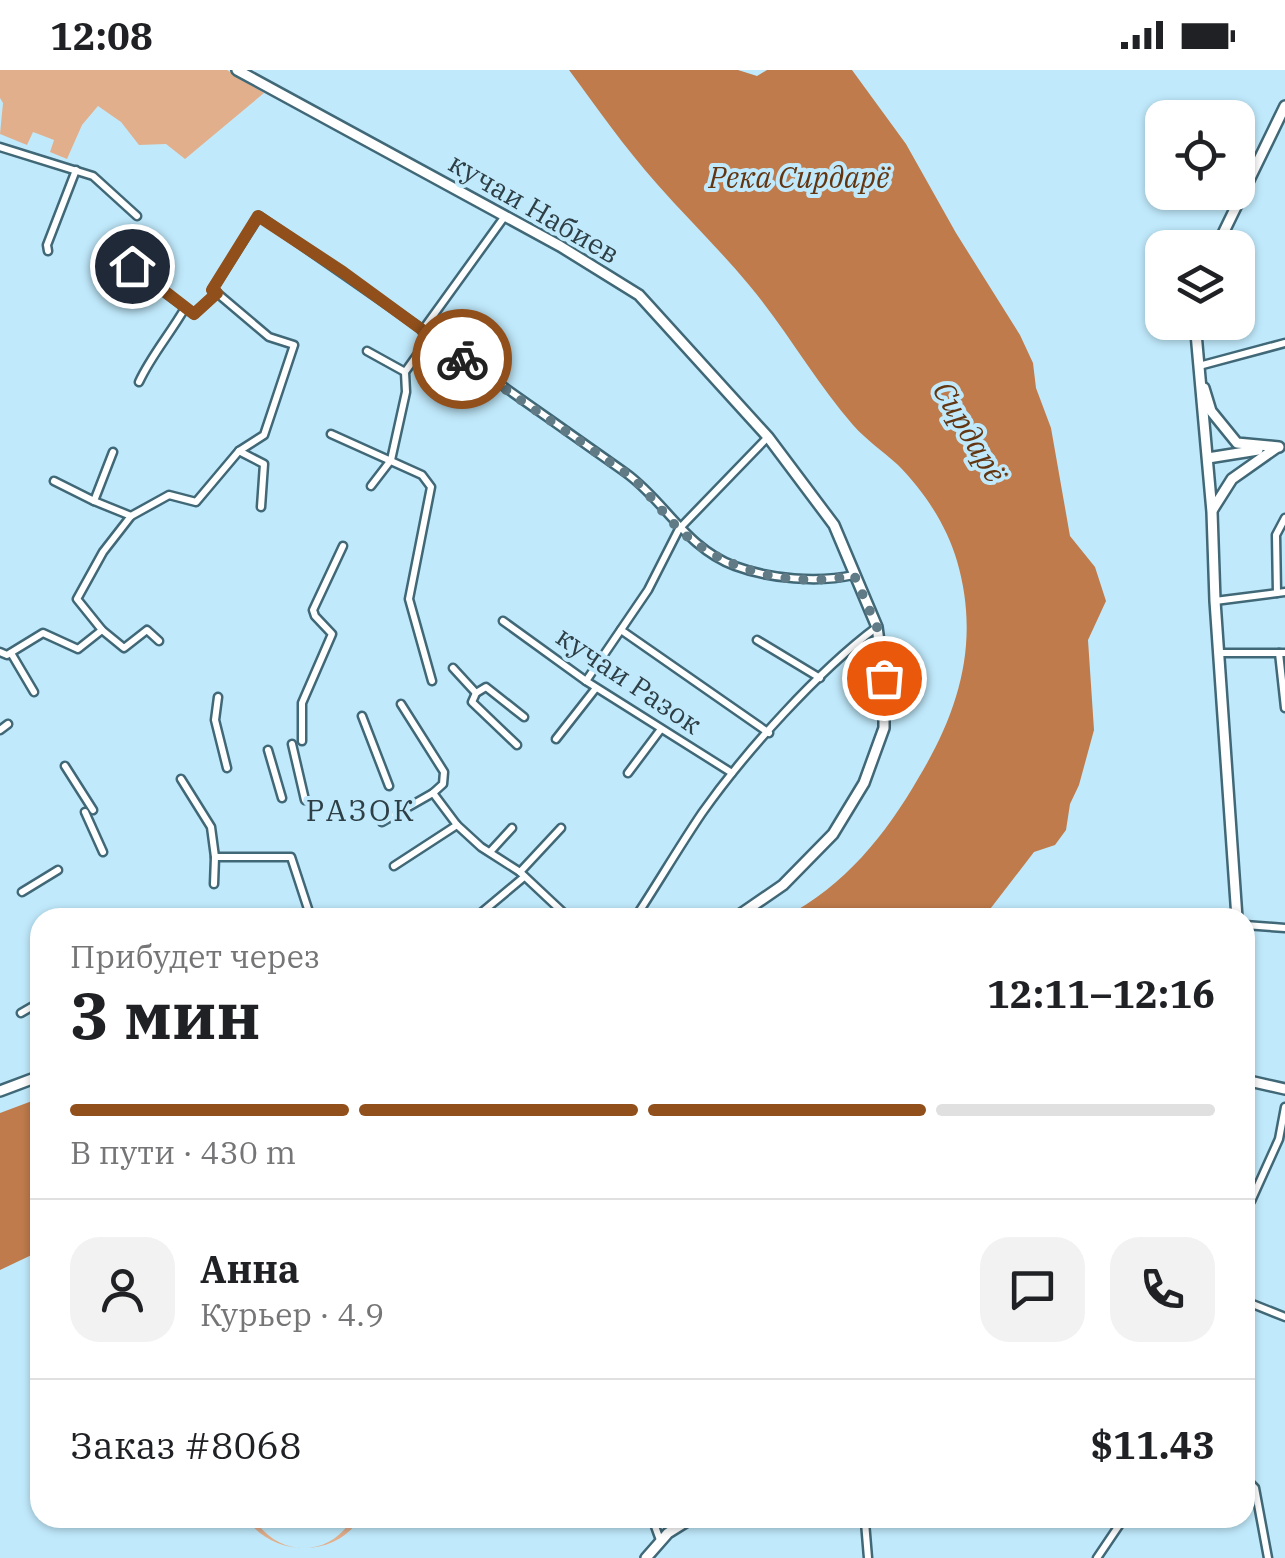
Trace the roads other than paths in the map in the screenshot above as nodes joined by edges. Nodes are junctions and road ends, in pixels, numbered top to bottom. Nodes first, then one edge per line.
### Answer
1 (237, 70) edge
2 (1285, 106) edge
3 (0, 147) edge
4 (76, 170) junction
5 (137, 216) dead end
6 (505, 216) junction
7 (1229, 230) edge
8 (48, 251) dead end
9 (117, 257) dead end
10 (217, 293) junction
11 (185, 308) junction
12 (422, 331) junction
13 (430, 337) junction
14 (1196, 340) edge
15 (1285, 342) edge
16 (367, 351) dead end
17 (1198, 366) junction
18 (404, 372) junction
19 (138, 382) dead end
20 (332, 434) dead end
21 (768, 437) junction
22 (1282, 446) edge
23 (239, 451) junction
24 (114, 452) dead end
25 (1208, 458) junction
26 (392, 460) junction
27 (54, 482) dead end
28 (371, 486) dead end
29 (94, 501) junction
30 (260, 508) dead end
31 (1212, 512) junction
32 (132, 516) junction
33 (1285, 518) edge
34 (678, 528) junction
35 (343, 546) dead end
36 (854, 575) junction
37 (1281, 592) edge
38 (1215, 601) junction
39 (504, 621) dead end
40 (877, 627) junction
41 (102, 630) junction
42 (620, 630) junction
43 (758, 640) dead end
44 (159, 641) dead end
45 (0, 652) edge
46 (1219, 653) junction
47 (1282, 653) edge
48 (10, 654) junction
49 (453, 668) dead end
50 (820, 678) junction
51 (432, 681) dead end
52 (586, 681) junction
53 (596, 688) junction
54 (34, 692) dead end
55 (476, 693) junction
56 (218, 697) dead end
57 (401, 704) dead end
58 (1285, 708) edge
59 (362, 716) dead end
60 (524, 717) dead end
61 (8, 724) dead end
62 (661, 729) junction
63 (0, 730) edge
64 (769, 733) junction
65 (556, 739) dead end
66 (302, 741) dead end
67 (292, 744) dead end
68 (517, 745) dead end
69 (268, 750) dead end
70 (64, 766) dead end
71 (228, 768) dead end
72 (628, 773) dead end
73 (732, 773) junction
74 (181, 779) dead end
75 (389, 786) dead end
76 (433, 793) junction
77 (282, 798) dead end
78 (305, 800) dead end
79 (382, 822) dead end
80 (457, 825) junction
81 (512, 828) dead end
82 (561, 828) dead end
83 (103, 852) dead end
84 (490, 852) junction
85 (215, 857) junction
86 (394, 866) dead end
87 (58, 870) dead end
88 (522, 875) junction
89 (214, 884) dead end
90 (22, 892) dead end
91 (308, 908) edge
92 (486, 908) edge
93 (558, 908) edge
94 (642, 908) edge
95 (750, 908) edge
96 (1235, 908) edge
97 (1255, 925) edge
98 (1285, 928) edge
99 (30, 1008) edge
100 (21, 1013) dead end
101 (30, 1080) edge
102 (1255, 1082) edge
103 (1285, 1089) edge
104 (0, 1092) edge
105 (1285, 1107) edge
106 (1255, 1192) edge
107 (1255, 1305) edge
108 (1285, 1317) edge
109 (1255, 1487) edge
110 (656, 1528) edge
111 (677, 1528) edge
112 (865, 1528) edge
113 (1117, 1528) edge
114 (660, 1540) junction
115 (646, 1558) edge
116 (868, 1558) edge
117 (1097, 1558) edge
118 (1268, 1558) edge

1 - 6 main road, кучаи Набиев
2 - 7 main road
3 - 4 street
4 - 5 street
4 - 8 street
6 - 12 street
6 - 21 main road, кучаи Набиев
9 - 11 street
10 - 11 street
10 - 12 street
10 - 23 street
11 - 19 street
12 - 13 street
13 - 18 street
13 - 34 street
14 - 17 main road
15 - 17 street
16 - 18 street
17 - 22 main road
17 - 25 main road
18 - 26 street
20 - 26 street
21 - 34 street
21 - 36 main road, кучаи Набиев
22 - 25 main road
22 - 31 main road
23 - 30 street
23 - 32 street
24 - 29 street
25 - 31 main road
26 - 28 street
26 - 51 street
27 - 29 street
29 - 32 street
31 - 38 main road
32 - 41 street
33 - 37 street
34 - 36 street
34 - 42 street
35 - 66 street
36 - 40 main road, кучаи Набиев
37 - 38 street
38 - 46 main road
39 - 52 street, кучаи Разок
40 - 50 street
40 - 95 main road, кучаи Набиев
41 - 44 street
41 - 48 street
42 - 52 street
42 - 64 street
43 - 50 street
45 - 48 street
46 - 47 street
46 - 96 main road
47 - 58 street
48 - 54 street
49 - 55 street
50 - 64 street
52 - 53 street, кучаи Разок
53 - 62 street, кучаи Разок
53 - 65 street
55 - 60 street
55 - 68 street
56 - 71 street
57 - 76 street
59 - 75 street
61 - 63 street
62 - 72 street
62 - 73 street, кучаи Разок
64 - 73 street
67 - 78 street
69 - 77 street
70 - 83 street
73 - 94 street
74 - 85 street
76 - 79 street
76 - 80 street
80 - 84 street
80 - 86 street
81 - 84 street
82 - 88 street
84 - 88 street
85 - 89 street
85 - 91 street
87 - 90 street
88 - 92 street
88 - 93 street
97 - 98 street
99 - 100 street
101 - 104 main road
102 - 103 main road
105 - 106 street
107 - 108 street
109 - 118 street
110 - 114 street
111 - 114 main road
112 - 116 street
113 - 117 street
114 - 115 main road

